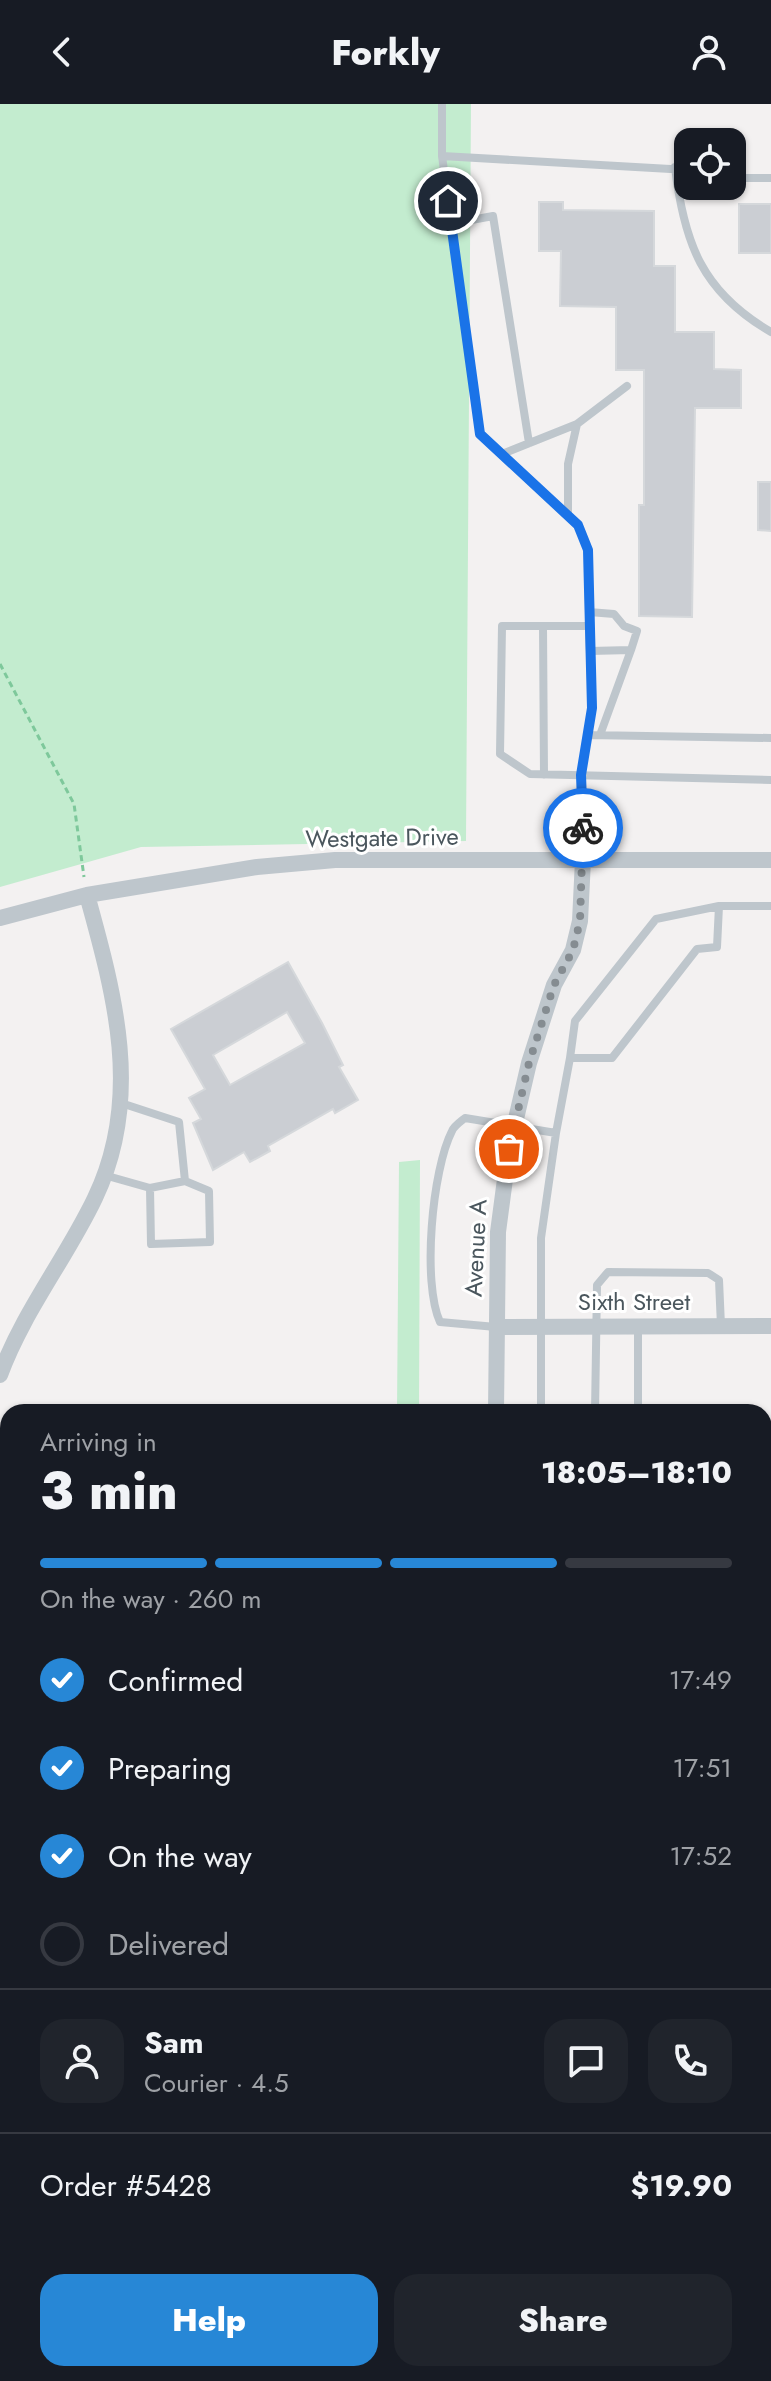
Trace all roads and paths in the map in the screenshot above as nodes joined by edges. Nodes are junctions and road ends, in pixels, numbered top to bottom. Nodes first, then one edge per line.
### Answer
1 (442, 104) edge
2 (442, 156) junction
3 (674, 167) edge
4 (746, 178) edge
5 (771, 178) edge
6 (679, 200) edge
7 (450, 224) junction
8 (771, 332) edge
9 (627, 386) dead end
10 (577, 424) junction
11 (529, 443) junction
12 (502, 454) junction
13 (568, 515) junction
14 (589, 612) junction
15 (543, 626) junction
16 (589, 626) junction
17 (631, 650) junction
18 (590, 651) junction
19 (0, 664) edge
20 (588, 735) junction
21 (600, 735) junction
22 (771, 738) edge
23 (544, 775) junction
24 (581, 775) junction
25 (771, 780) edge
26 (583, 860) junction
27 (771, 860) edge
28 (87, 895) junction
29 (719, 906) junction
30 (771, 906) edge
31 (0, 918) edge
32 (570, 1058) junction
33 (121, 1103) junction
34 (514, 1127) junction
35 (556, 1133) junction
36 (104, 1175) junction
37 (185, 1181) junction
38 (150, 1188) junction
39 (541, 1326) junction
40 (595, 1326) junction
41 (638, 1326) junction
42 (721, 1326) junction
43 (771, 1326) edge
44 (496, 1327) junction
45 (0, 1375) edge
46 (496, 1404) edge
47 (541, 1404) edge
48 (595, 1404) edge
49 (638, 1404) edge

1 - 2 lane
2 - 3 lane
2 - 7 lane
4 - 5 lane
6 - 8 lane
7 - 11 lane
7 - 12 lane
9 - 10 lane
10 - 11 lane
10 - 13 lane
11 - 12 lane
12 - 13 lane
13 - 14 lane
14 - 16 lane
14 - 17 lane
15 - 16 lane
15 - 23 lane
15 - 23 lane
16 - 18 lane
17 - 18 lane
17 - 21 lane
18 - 20 lane
19 - 28 path
20 - 21 lane
20 - 24 lane
21 - 22 lane
23 - 24 lane
24 - 25 lane
24 - 26 lane
26 - 27 street, Westgate Drive
26 - 28 street, Westgate Drive
26 - 34 street, Avenue A
28 - 31 street, Westgate Drive
28 - 33 street
29 - 30 lane
29 - 32 lane
29 - 32 lane
32 - 35 lane
33 - 36 street
33 - 37 lane
34 - 35 lane
34 - 44 street, Avenue A
34 - 44 lane
35 - 39 lane
36 - 38 lane
36 - 45 street
37 - 38 lane
37 - 38 lane
39 - 40 street, Sixth Street
39 - 44 street, Sixth Street
39 - 47 lane
40 - 41 street, Sixth Street
40 - 42 lane
40 - 48 lane
41 - 42 street, Sixth Street
41 - 49 lane
42 - 43 street, Sixth Street
44 - 46 street, Avenue A

